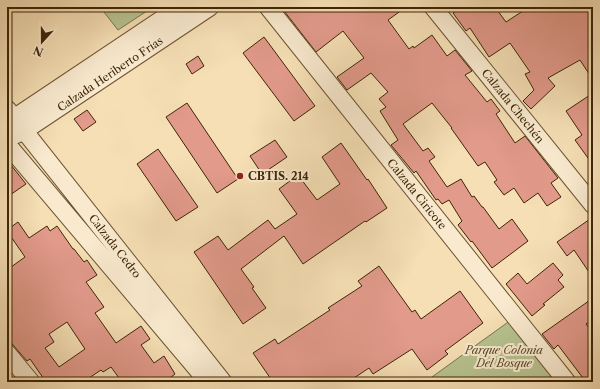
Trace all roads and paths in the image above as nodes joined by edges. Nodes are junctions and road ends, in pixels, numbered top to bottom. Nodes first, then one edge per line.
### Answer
1 (180, 7) edge
2 (210, 7) edge
3 (268, 7) edge
4 (433, 7) edge
5 (13, 119) edge
6 (7, 138) edge
7 (7, 144) edge
8 (593, 205) edge
9 (7, 353) edge
10 (31, 382) edge
11 (208, 382) edge
12 (223, 382) edge
13 (567, 382) edge

1 - 5 street, Calzada Heriberto Frías
2 - 5 street, Calzada Heriberto Frías
3 - 13 street, Calzada Ciricote
4 - 8 street, Calzada Chechén
5 - 6 street, Calzada Heriberto Frías
5 - 12 street, Calzada Cedro
7 - 11 street, Calzada Cedro
9 - 10 street

